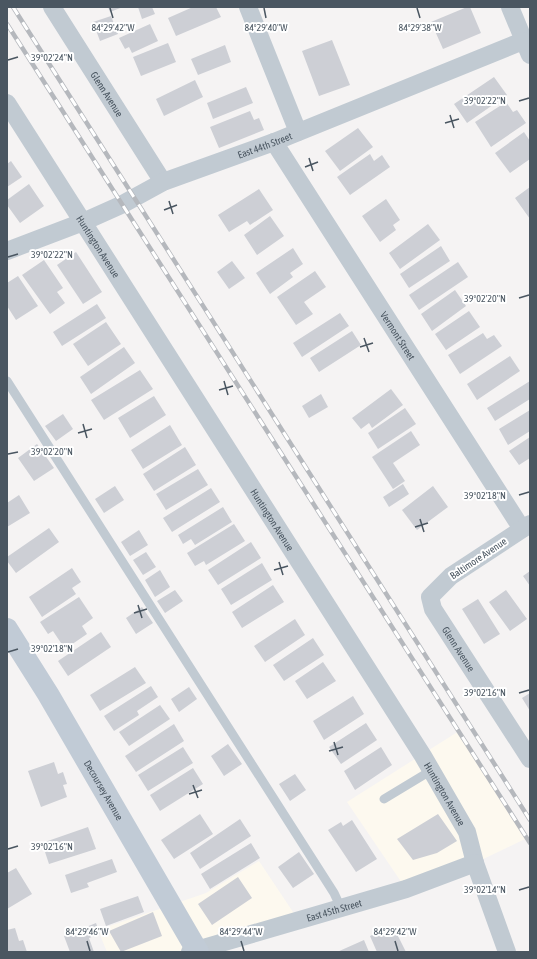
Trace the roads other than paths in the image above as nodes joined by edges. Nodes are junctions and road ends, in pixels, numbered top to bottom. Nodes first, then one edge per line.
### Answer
1 (52, 7) edge
2 (248, 7) edge
3 (510, 7) edge
4 (527, 48) edge
5 (7, 103) edge
6 (298, 132) junction
7 (274, 142) junction
8 (163, 182) junction
9 (83, 222) junction
10 (7, 251) edge
11 (7, 380) edge
12 (526, 526) edge
13 (430, 597) joint
14 (7, 629) edge
15 (530, 759) edge
16 (432, 770) junction
17 (384, 798) dead end
18 (475, 863) junction
19 (341, 908) junction
20 (195, 951) edge
21 (507, 952) edge

1 - 8 street, Glenn Avenue
2 - 6 street
3 - 4 street
4 - 6 street, East 44th Street
5 - 9 street, Huntington Avenue
6 - 7 street, East 44th Street
7 - 8 street, East 44th Street
7 - 12 street, Vermont Street
8 - 9 street, East 44th Street
9 - 10 street, East 44th Street
9 - 16 street, Huntington Avenue
11 - 19 lane
12 - 13 street, Baltimore Avenue
13 - 15 street, Glenn Avenue
14 - 20 main road, Decoursey Avenue
16 - 17 lane
16 - 18 street, Huntington Avenue
18 - 19 street, East 45th Street
18 - 21 street, Huntington Avenue
19 - 20 street, East 45th Street

